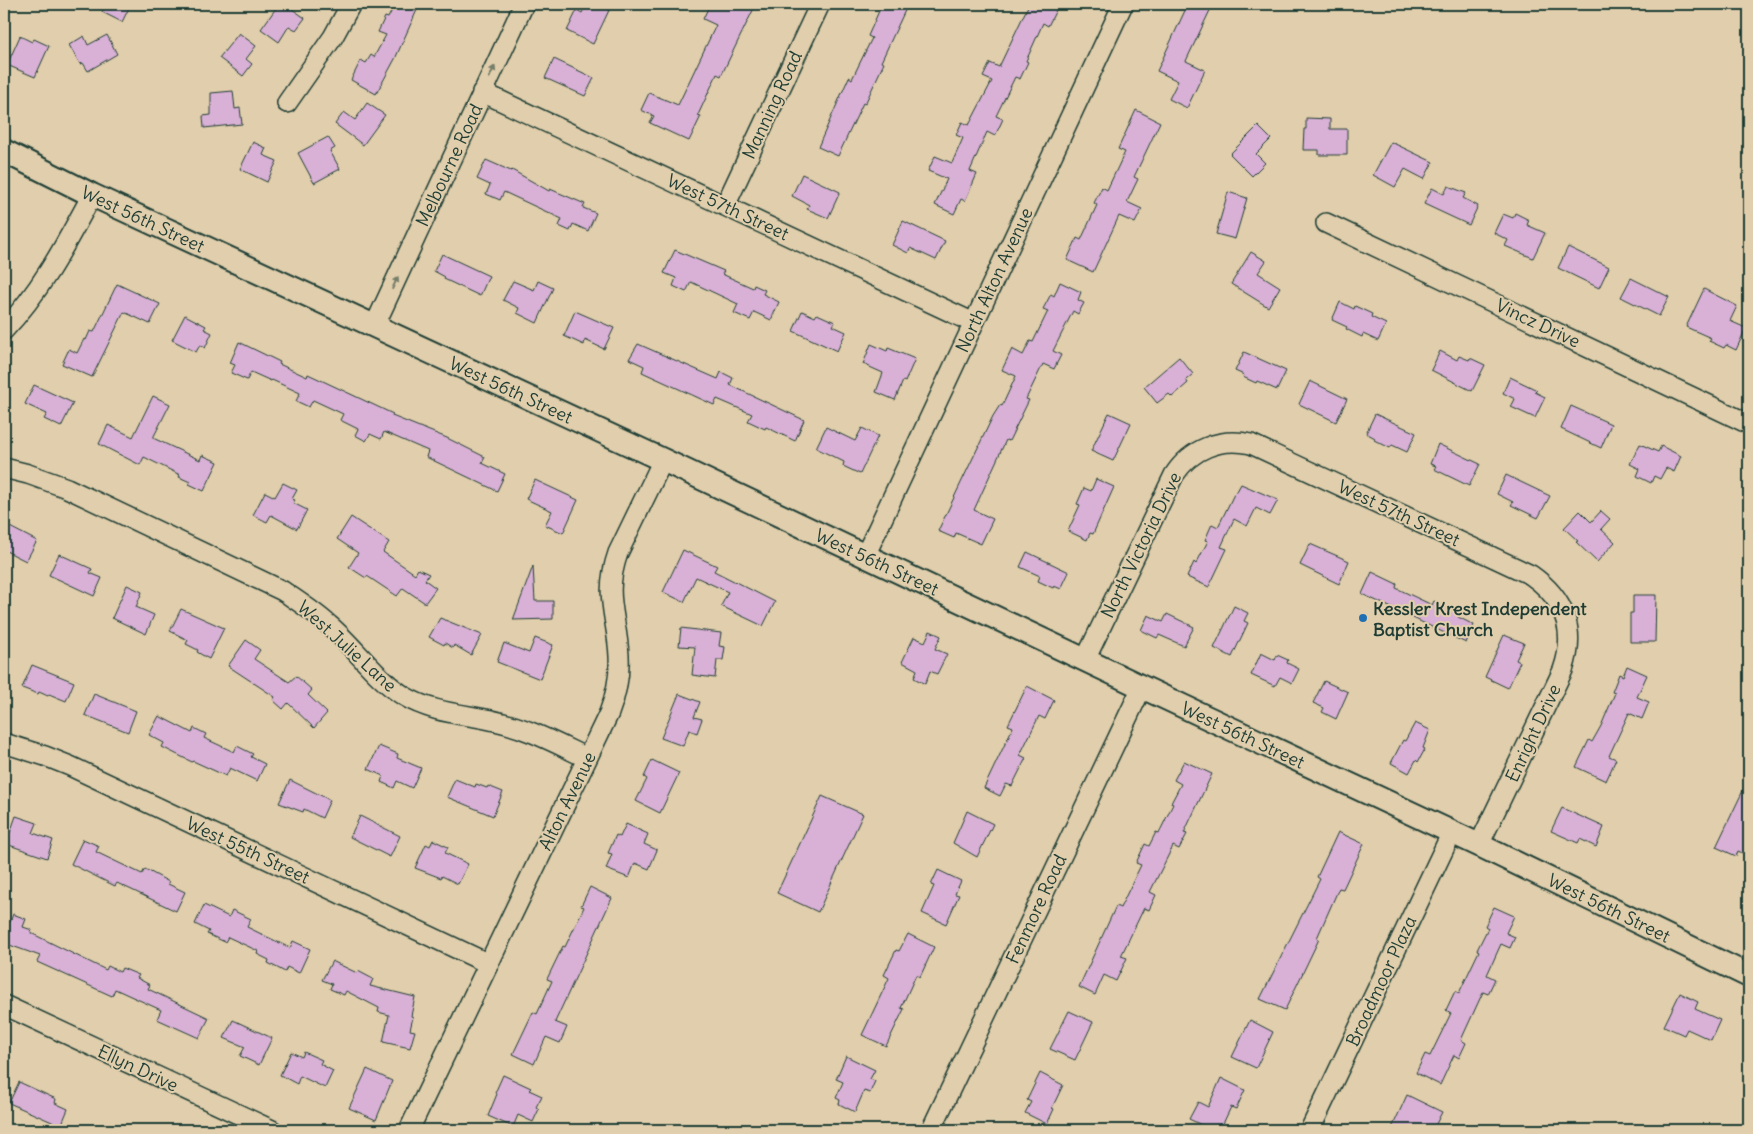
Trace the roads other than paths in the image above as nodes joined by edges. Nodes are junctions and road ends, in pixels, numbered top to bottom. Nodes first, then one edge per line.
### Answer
1 (351, 4) edge
2 (524, 4) edge
3 (820, 4) edge
4 (1123, 4) edge
5 (482, 92) junction
6 (287, 103) dead end
7 (4, 151) edge
8 (92, 195) junction
9 (725, 206) junction
10 (1326, 223) dead end
11 (974, 322) junction
12 (374, 327) junction
13 (4, 330) edge
14 (1749, 424) edge
15 (1214, 444) joint
16 (662, 460) junction
17 (4, 468) edge
18 (864, 556) junction
19 (1565, 617) joint
20 (1085, 660) junction
21 (1142, 687) junction
22 (4, 743) edge
23 (587, 758) junction
24 (1452, 832) junction
25 (1479, 845) junction
26 (489, 964) junction
27 (1749, 976) edge
28 (4, 1005) edge
29 (272, 1130) edge
30 (409, 1130) edge
31 (931, 1130) edge
32 (1310, 1130) edge

1 - 6 street
5 -> 2 street, Melbourne Road
3 - 9 street, Manning Road
4 - 11 street, North Alton Avenue
5 - 9 street, West 57th Street
12 -> 5 street, Melbourne Road
7 - 8 main road, West 56th Street
8 - 12 main road, West 56th Street
8 - 13 street
9 - 11 street, West 57th Street
10 - 14 street, Vincz Drive
11 - 18 street, North Alton Avenue
12 - 16 main road, West 56th Street
15 - 19 street, West 57th Street
15 - 20 street, North Victoria Drive
16 - 18 main road, West 56th Street
16 - 23 street, Alton Avenue
17 - 23 street, West Julie Lane
18 - 20 main road, West 56th Street
19 - 25 street, Enright Drive
20 - 21 main road, West 56th Street
21 - 24 main road, West 56th Street
21 - 31 street, Fenmore Road
22 - 26 street, West 55th Street
23 - 26 street, Alton Avenue
24 - 25 main road, West 56th Street
24 - 32 street, Broadmoor Plaza
25 - 27 main road, West 56th Street
26 - 30 street, Alton Avenue
28 - 29 street, Ellyn Drive

